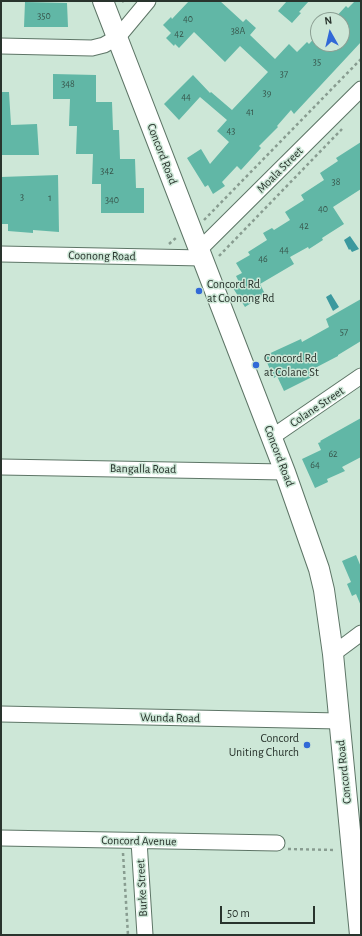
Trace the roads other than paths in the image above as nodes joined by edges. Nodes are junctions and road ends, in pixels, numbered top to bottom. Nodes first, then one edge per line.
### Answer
1 (116, 1) edge
2 (148, 1) edge
3 (118, 38) junction
4 (1, 46) edge
5 (361, 89) edge
6 (1, 254) edge
7 (207, 255) junction
8 (361, 376) edge
9 (272, 437) junction
10 (1, 467) edge
11 (285, 472) junction
12 (361, 633) edge
13 (332, 654) junction
14 (1, 714) edge
15 (339, 722) junction
16 (1, 838) edge
17 (139, 841) junction
18 (277, 843) road end
19 (350, 852) edge
20 (145, 935) edge
21 (360, 935) edge

1 - 3 main road, Concord Road
2 - 3 street
3 - 4 street
3 - 7 main road, Concord Road
5 - 7 street, Moala Street
6 - 7 street, Coonong Road
7 - 9 main road, Concord Road
8 - 9 street, Colane Street
9 - 11 main road, Concord Road
10 - 11 street, Bangalla Road
11 - 13 main road, Concord Road
12 - 13 street
13 - 15 main road, Concord Road
14 - 15 street, Wunda Road
15 - 19 main road, Concord Road
16 - 17 street, Concord Avenue
17 - 18 street, Concord Avenue
17 - 20 street, Burke Street
19 - 21 main road, Concord Road

